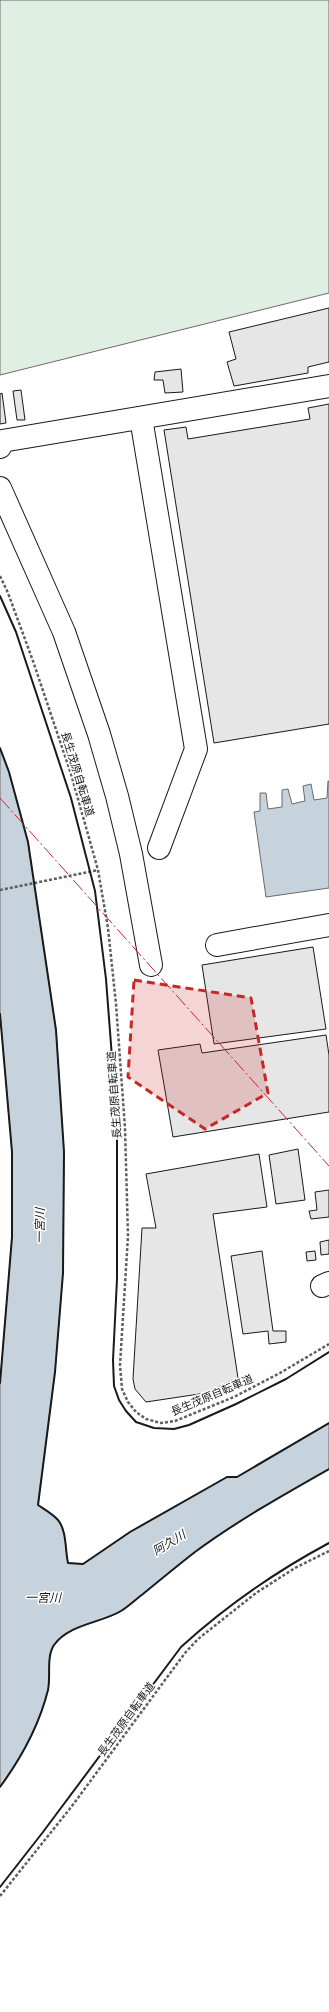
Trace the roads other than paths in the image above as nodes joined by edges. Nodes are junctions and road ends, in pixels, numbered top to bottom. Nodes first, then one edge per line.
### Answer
1 (329, 386) edge
2 (141, 418) junction
3 (0, 447) edge
4 (0, 488) edge
5 (160, 848) dead end
6 (329, 925) edge
7 (217, 945) dead end
8 (151, 965) dead end

1 - 2 lane
2 - 3 lane
2 - 5 lane
4 - 8 lane
6 - 7 lane

